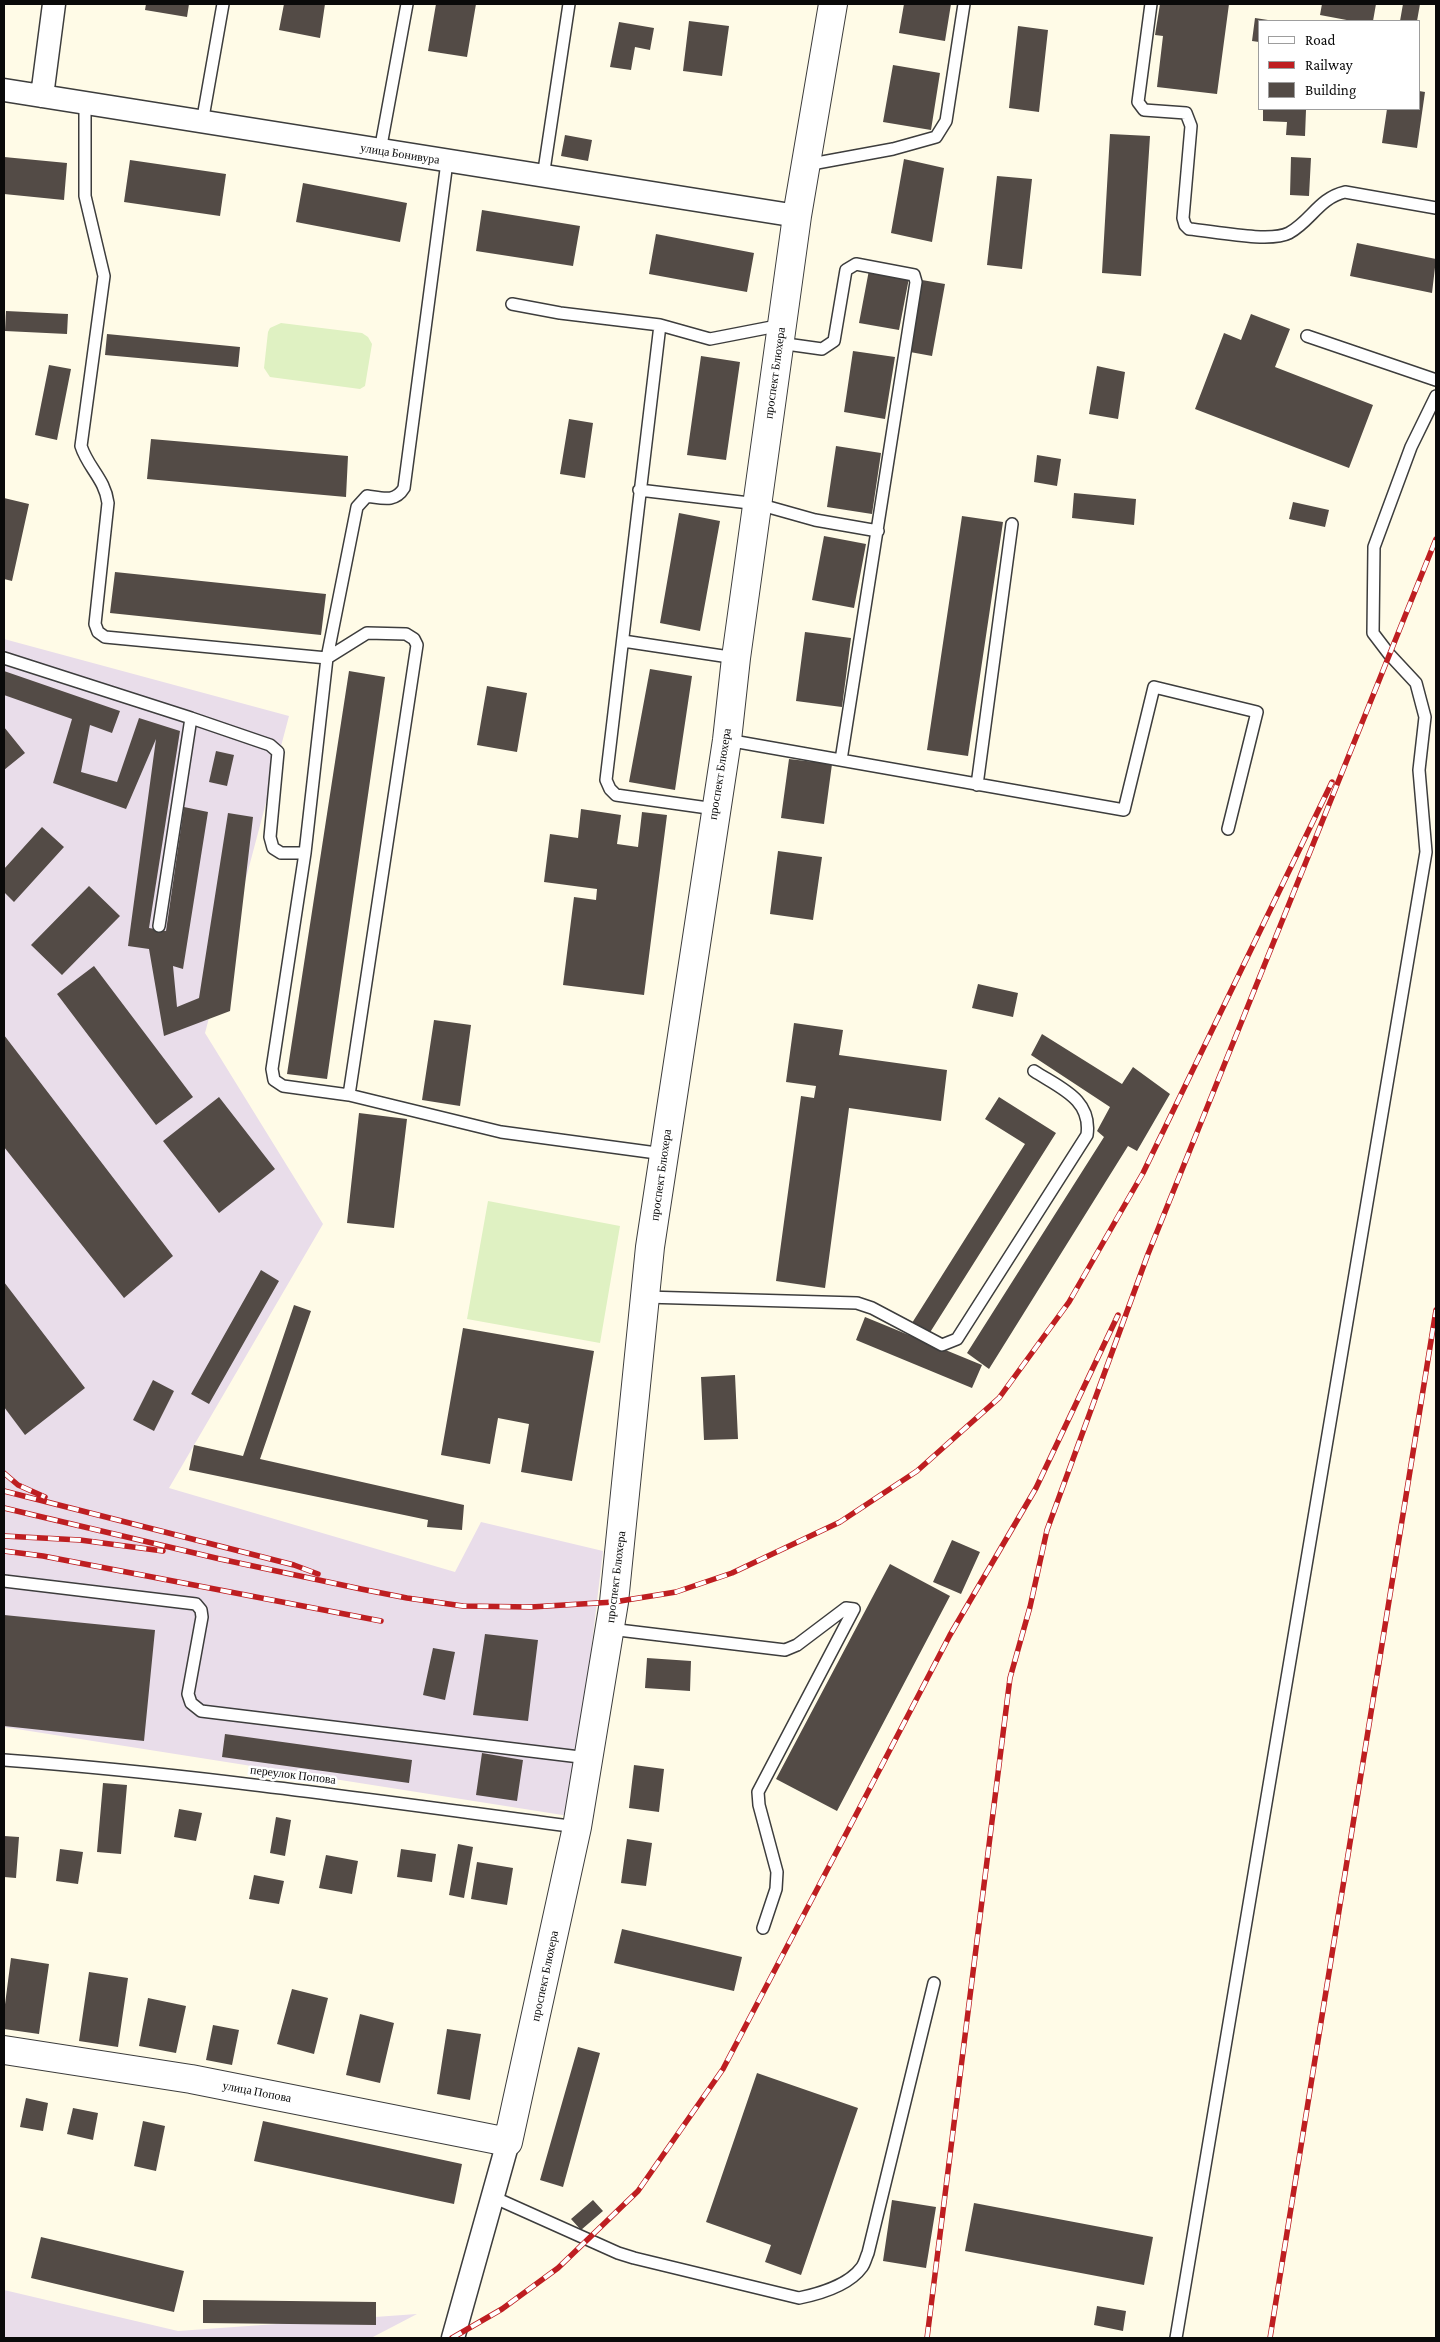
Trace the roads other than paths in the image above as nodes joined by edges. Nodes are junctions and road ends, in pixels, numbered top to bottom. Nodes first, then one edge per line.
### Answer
1 (54, 4) edge
2 (223, 4) edge
3 (407, 4) edge
4 (569, 4) edge
5 (833, 4) edge
6 (964, 4) edge
7 (1151, 4) edge
8 (4, 90) edge
9 (42, 96) junction
10 (85, 104) junction
11 (202, 123) junction
12 (380, 151) junction
13 (447, 162) junction
14 (806, 165) junction
15 (543, 176) junction
16 (1436, 208) edge
17 (797, 216) junction
18 (512, 304) dead end
19 (660, 325) junction
20 (780, 334) junction
21 (1307, 336) dead end
22 (1436, 380) edge
23 (1436, 396) edge
24 (639, 490) junction
25 (758, 504) junction
26 (1012, 524) dead end
27 (878, 531) junction
28 (623, 641) junction
29 (4, 658) edge
30 (327, 658) junction
31 (736, 658) junction
32 (191, 718) junction
33 (726, 740) junction
34 (842, 760) junction
35 (977, 785) junction
36 (715, 809) junction
37 (1228, 829) dead end
38 (305, 853) junction
39 (159, 926) dead end
40 (1034, 1071) dead end
41 (349, 1096) junction
42 (664, 1154) junction
43 (645, 1297) junction
44 (4, 1581) edge
45 (610, 1630) junction
46 (588, 1758) junction
47 (4, 1760) edge
48 (577, 1827) junction
49 (763, 1928) dead end
50 (934, 1983) dead end
51 (4, 2050) edge
52 (508, 2142) junction
53 (493, 2197) junction
54 (453, 2338) edge
55 (1176, 2338) edge

1 - 9 street
2 - 11 lane
3 - 12 lane
4 - 15 lane
5 - 14 street, проспект Блюхера
6 - 14 lane
7 - 16 lane
8 - 9 street, улица Бонивура
9 - 10 street, улица Бонивура
10 - 11 street, улица Бонивура
10 - 30 lane
11 - 12 street, улица Бонивура
12 - 13 street, улица Бонивура
13 - 15 street, улица Бонивура
13 - 30 lane
14 - 17 street, проспект Блюхера
15 - 17 street, улица Бонивура
17 - 20 street, проспект Блюхера
18 - 19 lane
19 - 20 lane
19 - 24 lane
20 - 25 street, проспект Блюхера
20 - 27 lane
21 - 22 lane
23 - 55 lane
24 - 25 lane
24 - 28 lane
25 - 27 lane
25 - 31 street, проспект Блюхера
26 - 35 lane
27 - 34 lane
28 - 31 lane
28 - 36 lane
29 - 32 lane
30 - 38 lane
30 - 41 lane
31 - 33 street, проспект Блюхера
32 - 38 lane
32 - 39 lane
33 - 34 lane
33 - 36 street, проспект Блюхера
34 - 35 lane
35 - 37 lane
36 - 42 street, проспект Блюхера
38 - 41 lane
40 - 43 lane
41 - 42 lane
42 - 43 street, проспект Блюхера
43 - 45 street, проспект Блюхера
44 - 46 lane
45 - 46 street, проспект Блюхера
45 - 49 lane
46 - 48 street, проспект Блюхера
47 - 48 lane, переулок Попова
48 - 52 street, проспект Блюхера
50 - 53 lane
51 - 52 street, улица Попова
52 - 53 street, проспект Блюхера
53 - 54 street, проспект Блюхера

